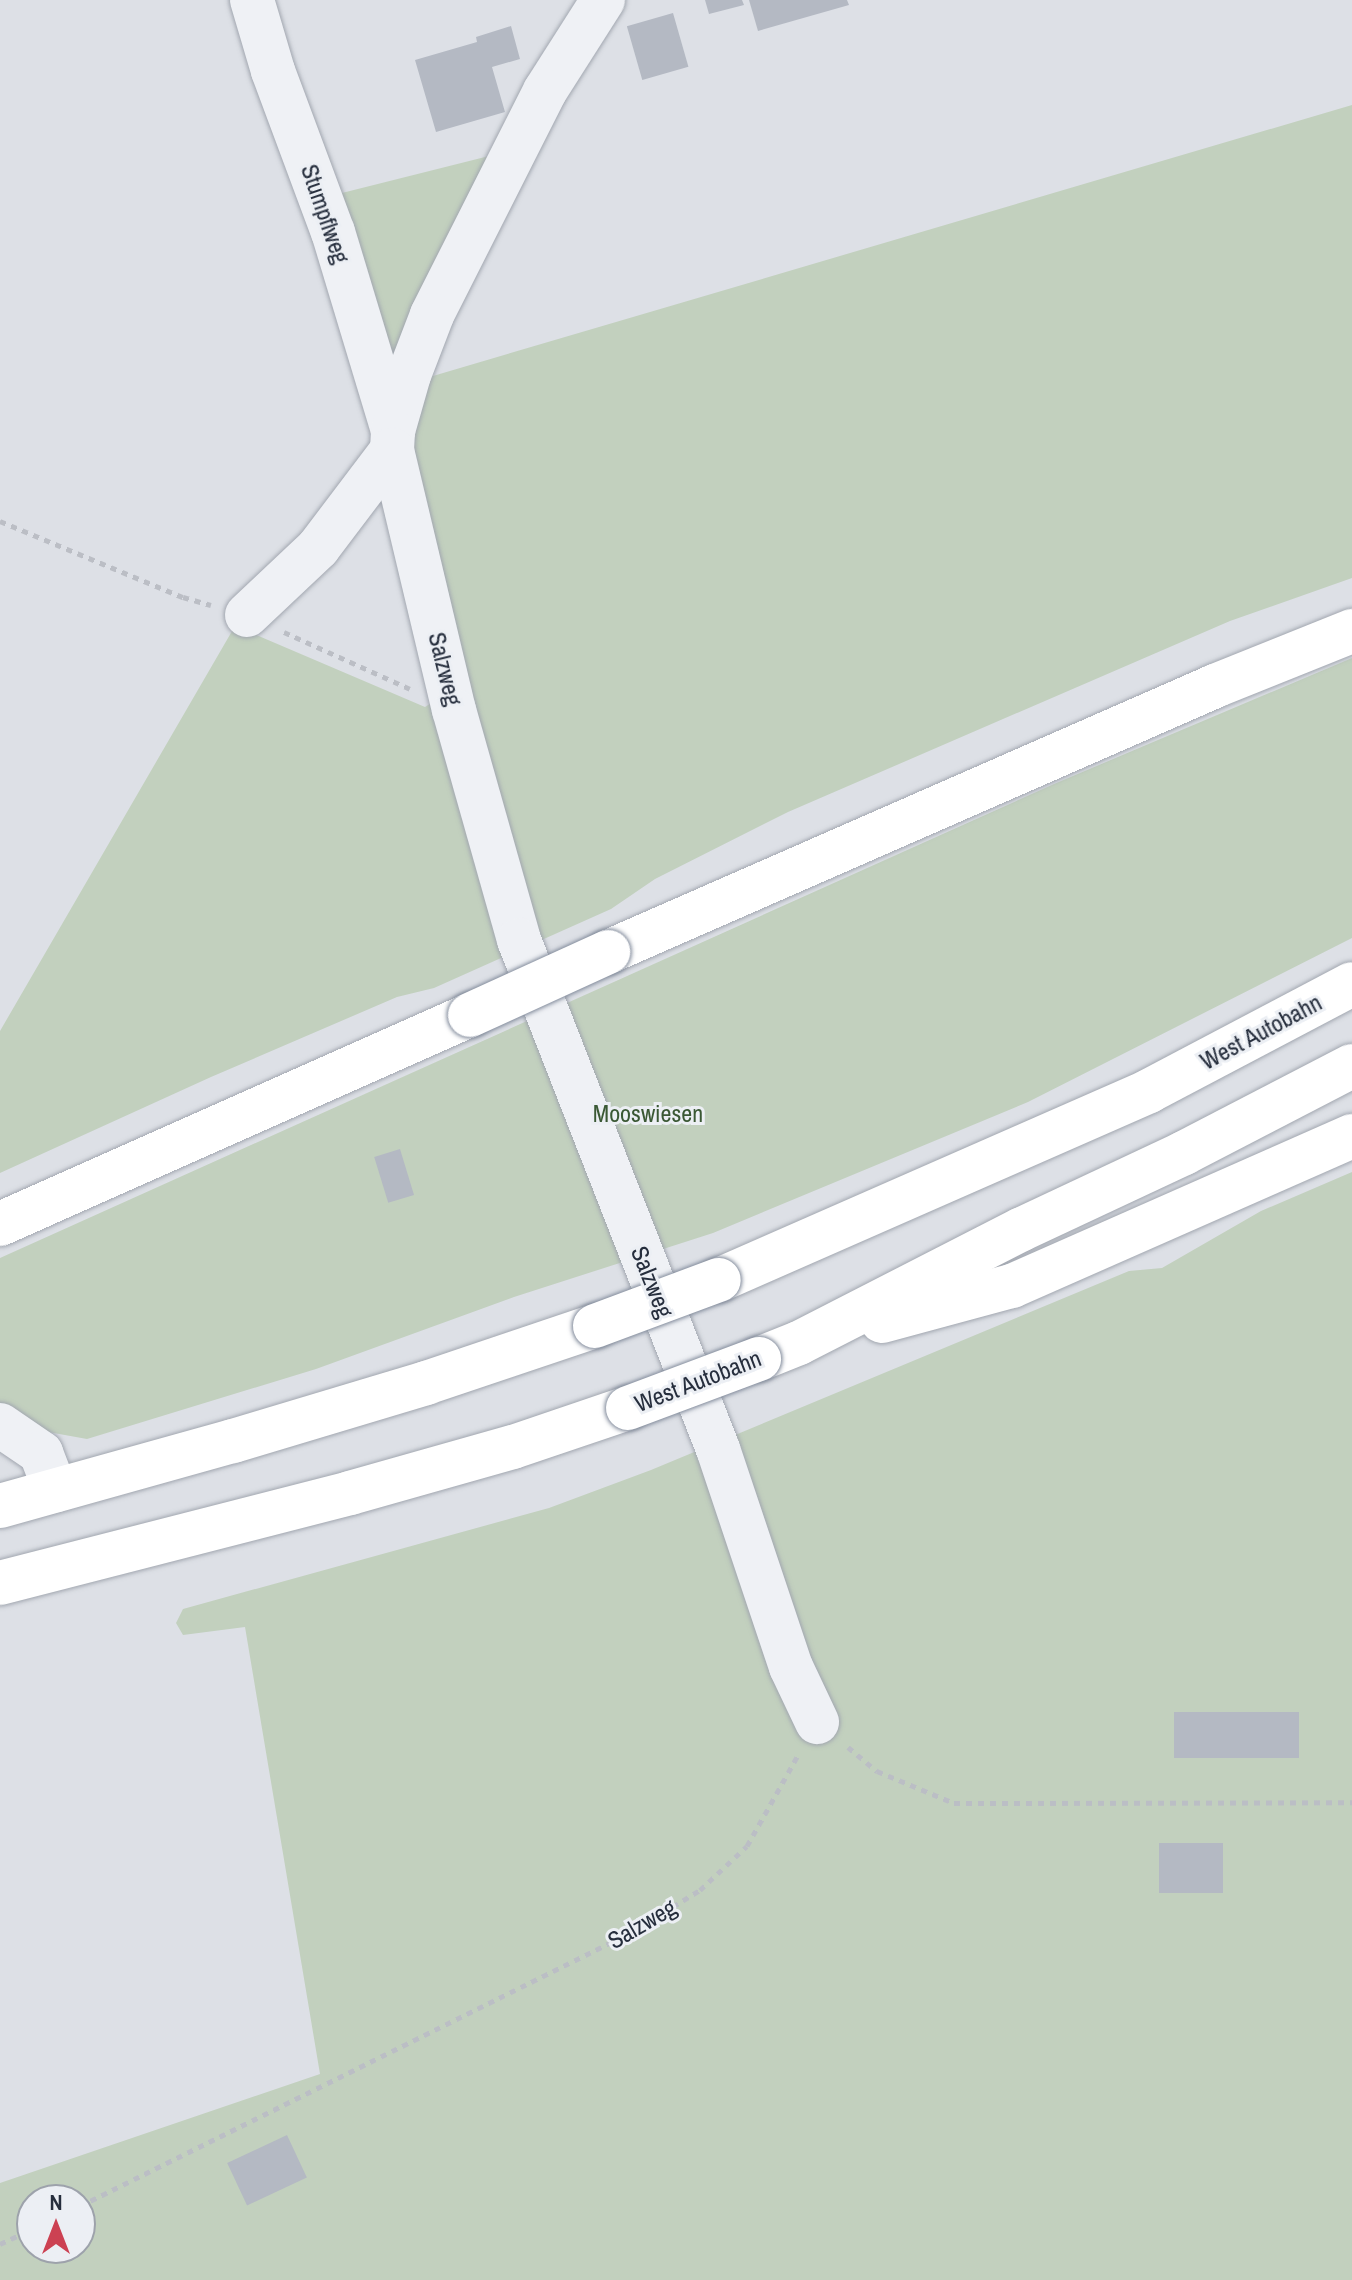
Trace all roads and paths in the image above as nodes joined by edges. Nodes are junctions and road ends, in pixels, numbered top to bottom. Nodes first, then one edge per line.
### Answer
1 (252, 0) edge
2 (603, 0) edge
3 (392, 440) junction
4 (247, 615) dead end
5 (1352, 631) edge
6 (1352, 984) edge
7 (1352, 1066) edge
8 (1352, 1136) edge
9 (0, 1224) edge
10 (779, 1351) junction
11 (0, 1425) edge
12 (55, 1490) junction
13 (0, 1506) edge
14 (0, 1583) edge
15 (817, 1722) junction
16 (1352, 1802) edge
17 (96, 2198) edge

1 - 3 street, Stumpflweg
2 - 3 street
3 - 4 street
3 - 15 street, Salzweg
5 - 9 highway, bridge
6 - 12 highway, West Autobahn, bridge
7 - 10 highway, West Autobahn
8 - 10 highway
10 - 14 highway, West Autobahn, bridge
11 - 12 street
12 - 13 highway, West Autobahn
15 - 16 path
15 - 17 path, Salzweg

